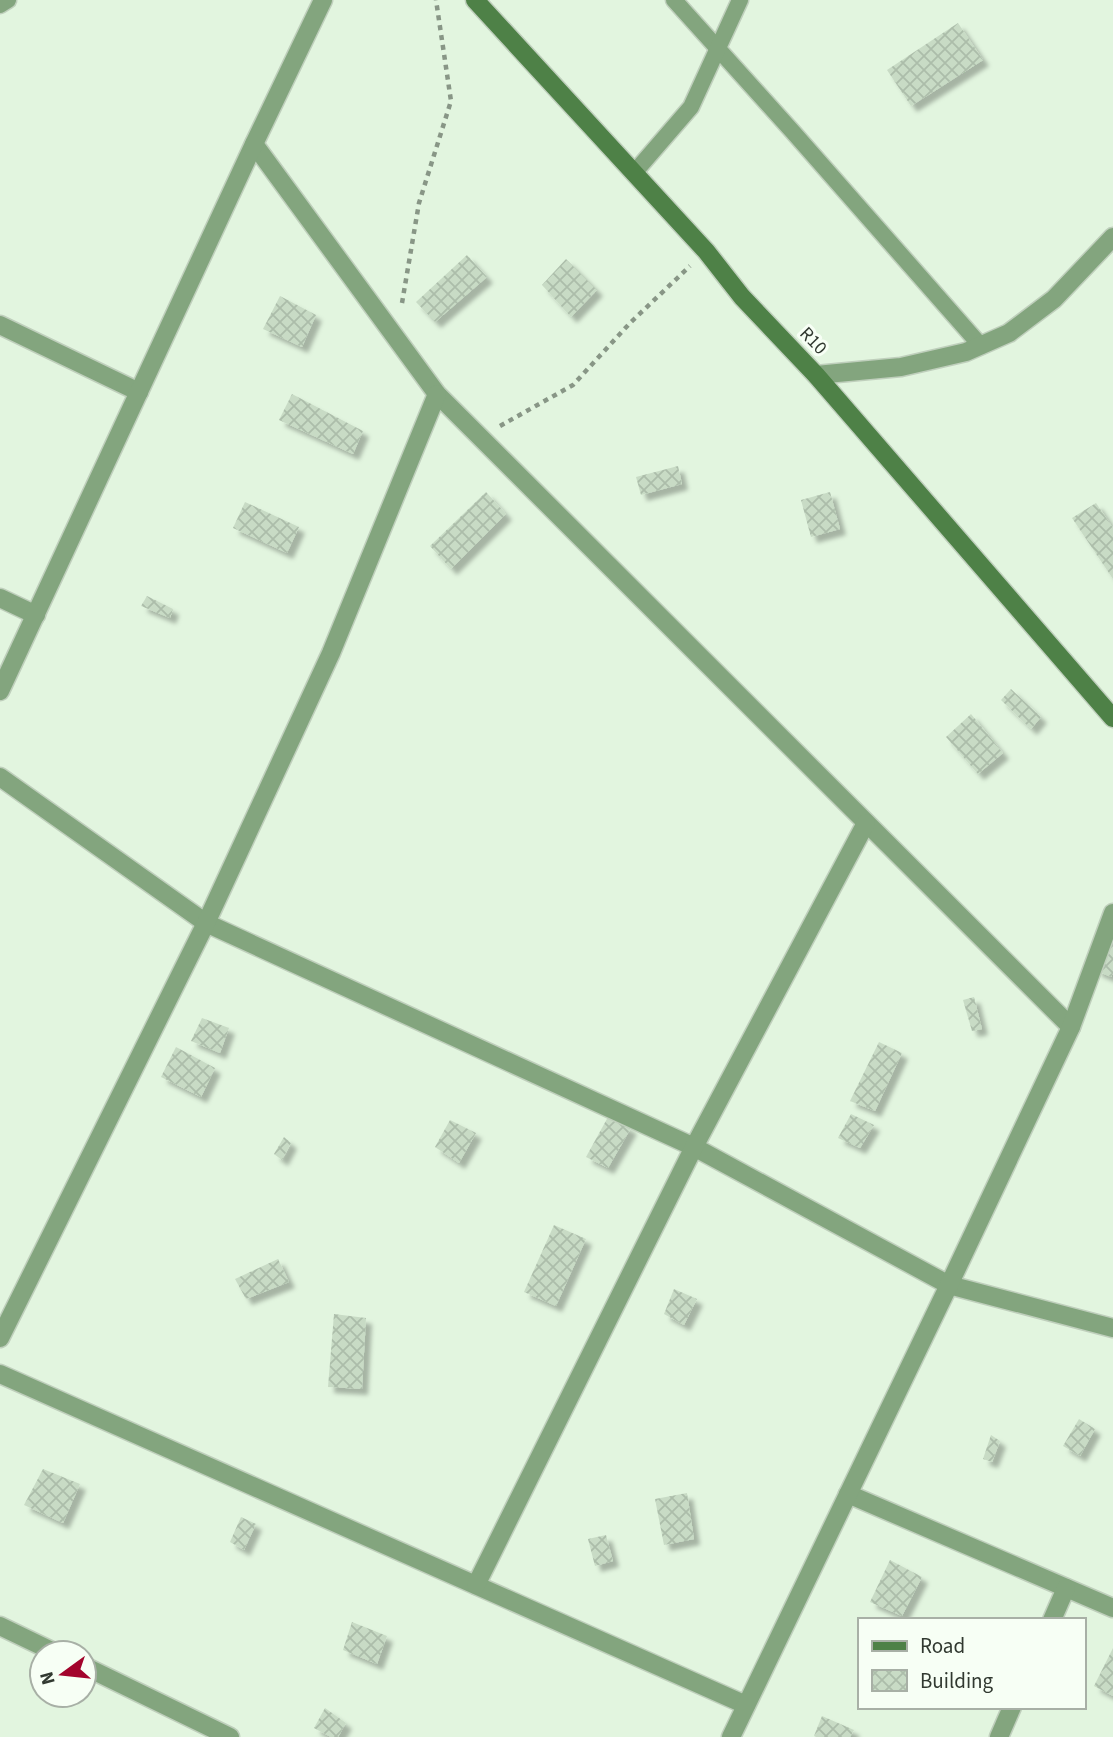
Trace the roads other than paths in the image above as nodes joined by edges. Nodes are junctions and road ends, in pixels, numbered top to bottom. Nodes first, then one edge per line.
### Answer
1 (8, 0) edge
2 (323, 0) edge
3 (475, 0) edge
4 (674, 0) edge
5 (740, 0) edge
6 (0, 5) edge
7 (718, 49) junction
8 (254, 144) junction
9 (634, 173) junction
10 (1113, 237) edge
11 (0, 325) edge
12 (981, 346) junction
13 (816, 375) junction
14 (139, 392) junction
15 (436, 394) junction
16 (0, 598) edge
17 (36, 615) junction
18 (0, 691) edge
19 (1113, 718) edge
20 (0, 777) edge
21 (866, 822) junction
22 (1113, 913) edge
23 (206, 923) junction
24 (1071, 1027) junction
25 (694, 1147) junction
26 (949, 1285) junction
27 (1113, 1328) edge
28 (0, 1338) edge
29 (0, 1374) edge
30 (848, 1494) junction
31 (476, 1585) junction
32 (1066, 1588) junction
33 (1113, 1608) edge
34 (1053, 1618) edge
35 (0, 1626) edge
36 (28, 1639) edge
37 (98, 1673) edge
38 (746, 1705) junction
39 (1011, 1709) edge
40 (230, 1737) edge
41 (731, 1737) edge
42 (999, 1737) edge

1 - 6 lane
2 - 8 street
3 - 9 main road, R10
4 - 7 lane
5 - 7 lane
7 - 9 lane
7 - 12 lane
8 - 14 street
8 - 15 street
9 - 13 main road, R10
10 - 12 street
11 - 14 street
12 - 13 street
13 - 19 main road, R10
14 - 17 street
15 - 21 street
15 - 23 street
16 - 17 street
17 - 18 street
20 - 23 street
21 - 24 street
21 - 25 street
22 - 24 street
23 - 25 street
23 - 28 street
24 - 26 street
25 - 26 street
25 - 31 street
26 - 27 street
26 - 30 street
29 - 31 street
30 - 32 street
30 - 38 street
31 - 38 street
32 - 33 street
32 - 34 street
35 - 36 street
37 - 40 street
38 - 41 street
39 - 42 street

